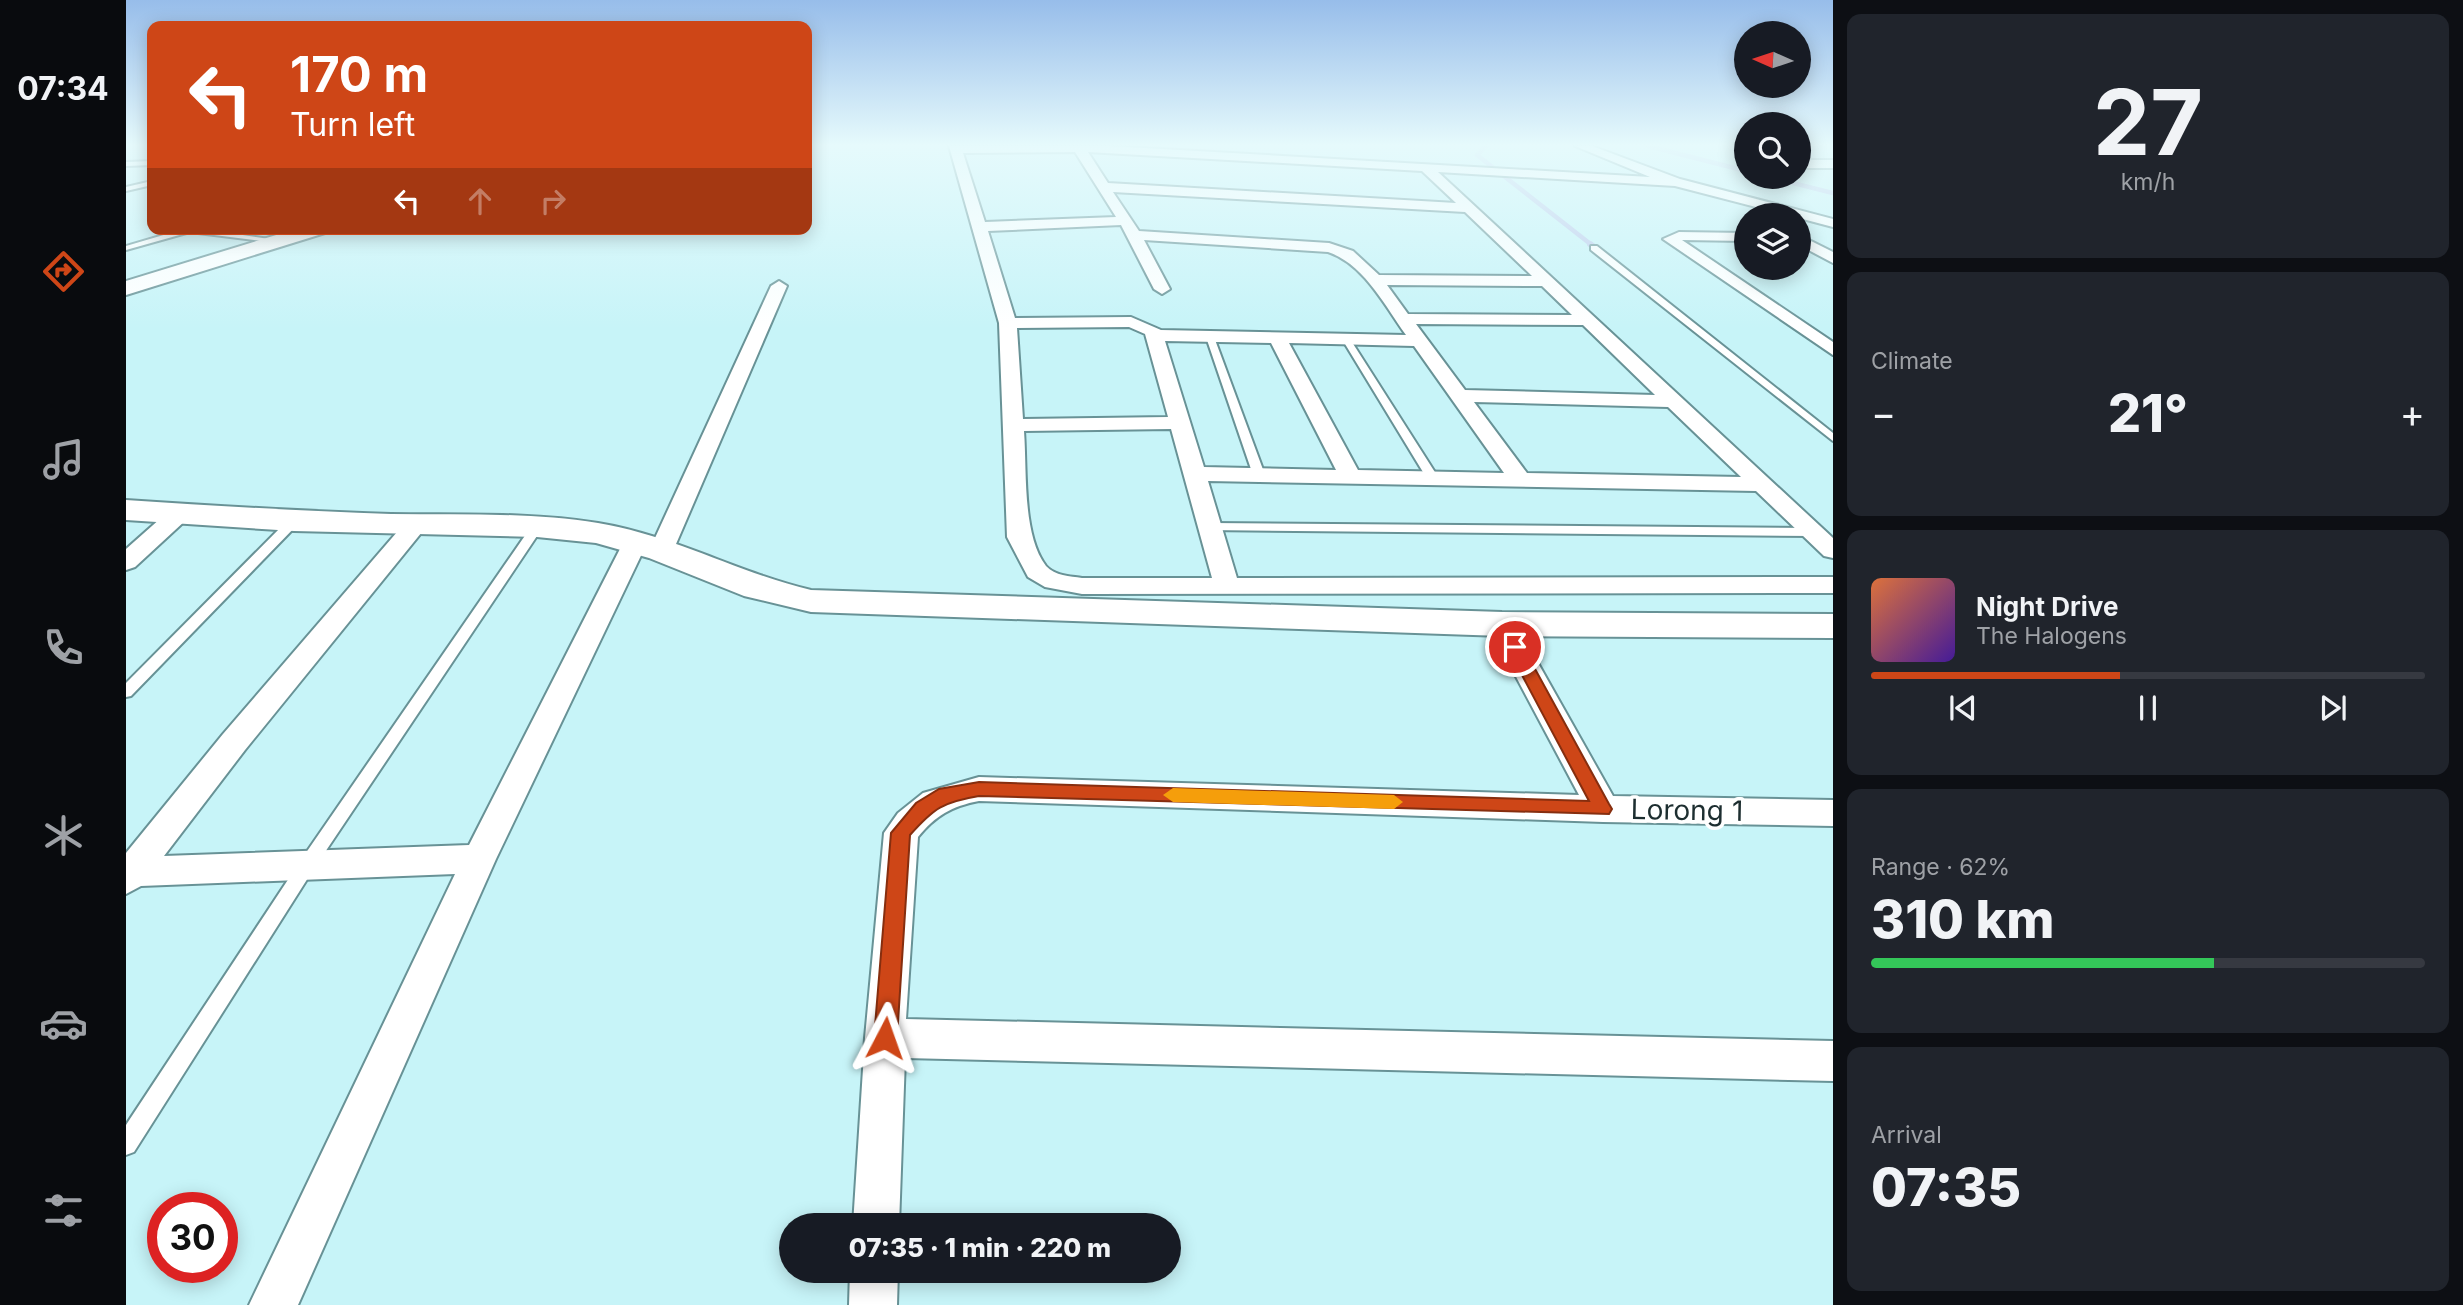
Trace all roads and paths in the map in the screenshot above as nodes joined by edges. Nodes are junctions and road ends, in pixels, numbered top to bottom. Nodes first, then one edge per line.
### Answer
1 (972, 207) edge
2 (1115, 207) edge
3 (1450, 207) edge
4 (1766, 207) edge
5 (1469, 208) joint
6 (1833, 225) edge
7 (978, 227) junction
8 (1129, 228) junction
9 (1811, 233) edge
10 (174, 235) edge
11 (232, 235) edge
12 (298, 235) edge
13 (1734, 237) edge
14 (279, 241) junction
15 (1811, 245) edge
16 (126, 248) edge
17 (1594, 248) dead end
18 (1833, 258) edge
19 (1375, 280) junction
20 (1547, 281) junction
21 (779, 286) dead end
22 (126, 288) edge
23 (1162, 289) dead end
24 (1404, 319) junction
25 (1588, 320) junction
26 (1008, 323) junction
27 (1155, 335) junction
28 (1210, 337) junction
29 (1277, 337) junction
30 (1346, 339) junction
31 (1420, 341) junction
32 (1833, 350) edge
33 (1461, 396) junction
34 (1674, 401) junction
35 (1180, 423) junction
36 (1015, 425) junction
37 (1833, 438) edge
38 (1194, 474) junction
39 (1259, 475) junction
40 (1350, 476) junction
41 (1432, 477) junction
42 (1519, 478) junction
43 (1762, 484) junction
44 (126, 510) edge
45 (178, 515) junction
46 (294, 521) junction
47 (418, 522) junction
48 (537, 527) junction
49 (1210, 527) junction
50 (1813, 532) junction
51 (648, 547) junction
52 (1833, 551) edge
53 (126, 562) edge
54 (1833, 585) edge
55 (1227, 586) junction
56 (1502, 624) junction
57 (1833, 626) edge
58 (126, 692) edge
59 (1603, 809) junction
60 (1833, 813) edge
61 (479, 859) junction
62 (307, 865) junction
63 (128, 874) edge
64 (885, 1038) junction
65 (1833, 1061) edge
66 (126, 1144) edge
67 (877, 1213) edge
68 (874, 1283) edge
69 (273, 1305) edge
70 (873, 1305) edge

1 - 7 street
2 - 8 street
3 - 5 street
4 - 6 street
5 - 20 street
6 - 9 street
7 - 8 street
7 - 26 street
8 - 19 street
8 - 23 street
10 - 16 lane
11 - 14 lane
12 - 14 street
13 - 32 street
14 - 22 street
15 - 18 street
17 - 37 lane
19 - 20 street
19 - 24 street
20 - 25 street
21 - 51 street
24 - 25 street
24 - 31 street
25 - 34 street
26 - 27 street
26 - 36 street
27 - 28 street
27 - 35 street
28 - 29 street
28 - 39 lane
29 - 30 street
29 - 40 street
30 - 31 street
30 - 41 lane
31 - 33 street
33 - 34 street
33 - 42 street
34 - 43 street
35 - 36 street
35 - 38 street
36 - 55 street
38 - 39 street
38 - 49 street
39 - 40 street
40 - 41 street
41 - 42 street
42 - 43 street
43 - 50 street
44 - 45 street
45 - 46 street
45 - 53 street
46 - 47 street
46 - 58 lane
47 - 48 street
47 - 63 street
48 - 51 street
48 - 62 lane
49 - 50 lane
49 - 55 street
50 - 52 street
51 - 56 street
51 - 61 street
54 - 55 street
56 - 57 street
56 - 59 street
59 - 60 street, Lorong 1
59 - 64 street, Lorong 1
61 - 62 street
61 - 69 street
62 - 63 street
62 - 66 lane
64 - 65 street
64 - 67 street, Lorong 1
68 - 70 street

